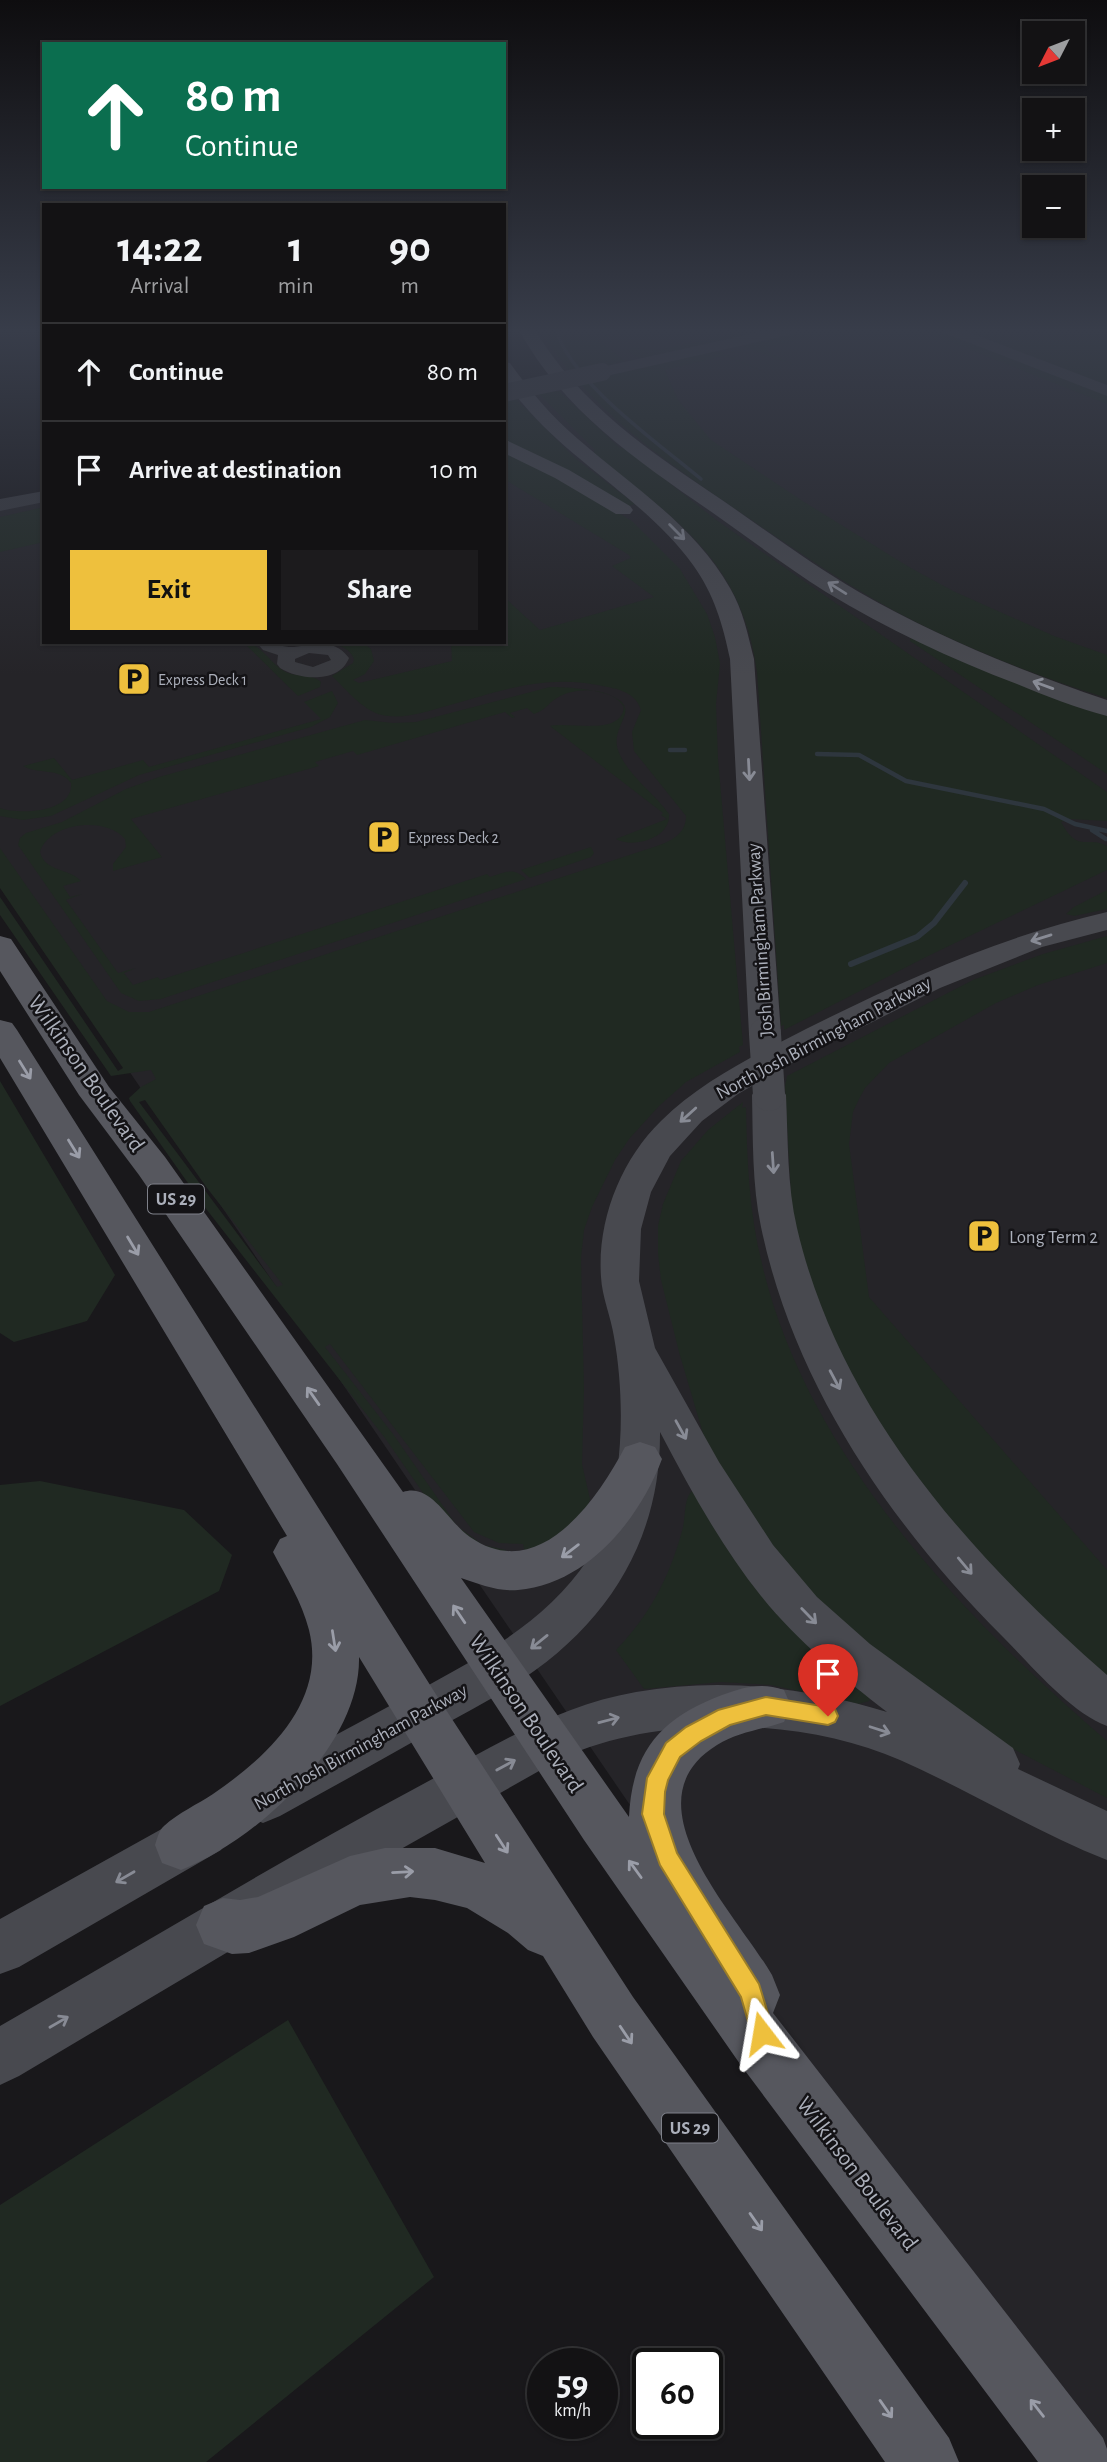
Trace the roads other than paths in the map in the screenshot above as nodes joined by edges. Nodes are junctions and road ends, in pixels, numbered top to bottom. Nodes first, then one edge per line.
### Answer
1 (574, 445) edge
2 (631, 445) edge
3 (506, 446) edge
4 (42, 496) edge
5 (0, 505) edge
6 (266, 644) edge
7 (291, 653) dead end
8 (745, 702) junction
9 (1107, 708) edge
10 (1107, 921) edge
11 (0, 946) edge
12 (0, 1030) edge
13 (636, 1349) junction
14 (352, 1452) junction
15 (640, 1460) junction
16 (282, 1487) junction
17 (496, 1671) junction
18 (1107, 1704) edge
19 (766, 1706) junction
20 (419, 1712) junction
21 (545, 1743) junction
22 (466, 1787) junction
23 (1087, 1826) edge
24 (181, 1845) junction
25 (223, 1925) junction
26 (0, 1948) edge
27 (583, 1968) junction
28 (761, 2044) junction
29 (0, 2057) edge
30 (925, 2462) edge
31 (1079, 2462) edge

1 -> 8 main road, Josh Birmingham Parkway
9 -> 2 main road
3 - 8 main road
4 - 5 street
6 - 7 street
8 -> 18 main road, Josh Birmingham Parkway, bridge
10 -> 13 main road, North Josh Birmingham Parkway
14 -> 11 main road, Wilkinson Boulevard / US 29
12 -> 16 main road, US 29
13 - 15 main road, North Josh Birmingham Parkway
13 -> 23 main road
15 -> 14 main road
17 -> 14 main road, Wilkinson Boulevard / US 29
15 -> 17 main road, North Josh Birmingham Parkway
16 - 20 main road, US 29
16 -> 24 main road
17 - 20 main road, North Josh Birmingham Parkway
17 - 21 main road, Wilkinson Boulevard / US 29
21 -> 19 main road
19 -> 23 main road
19 - 28 main road
20 - 22 main road, US 29
20 - 24 main road, North Josh Birmingham Parkway
22 -> 21 main road
28 -> 21 main road, Wilkinson Boulevard / US 29
22 - 25 main road
22 -> 27 main road, US 29
24 -> 26 main road, North Josh Birmingham Parkway
25 -> 27 main road
29 -> 25 main road
27 -> 30 main road, US 29
31 -> 28 main road, Wilkinson Boulevard / US 29

